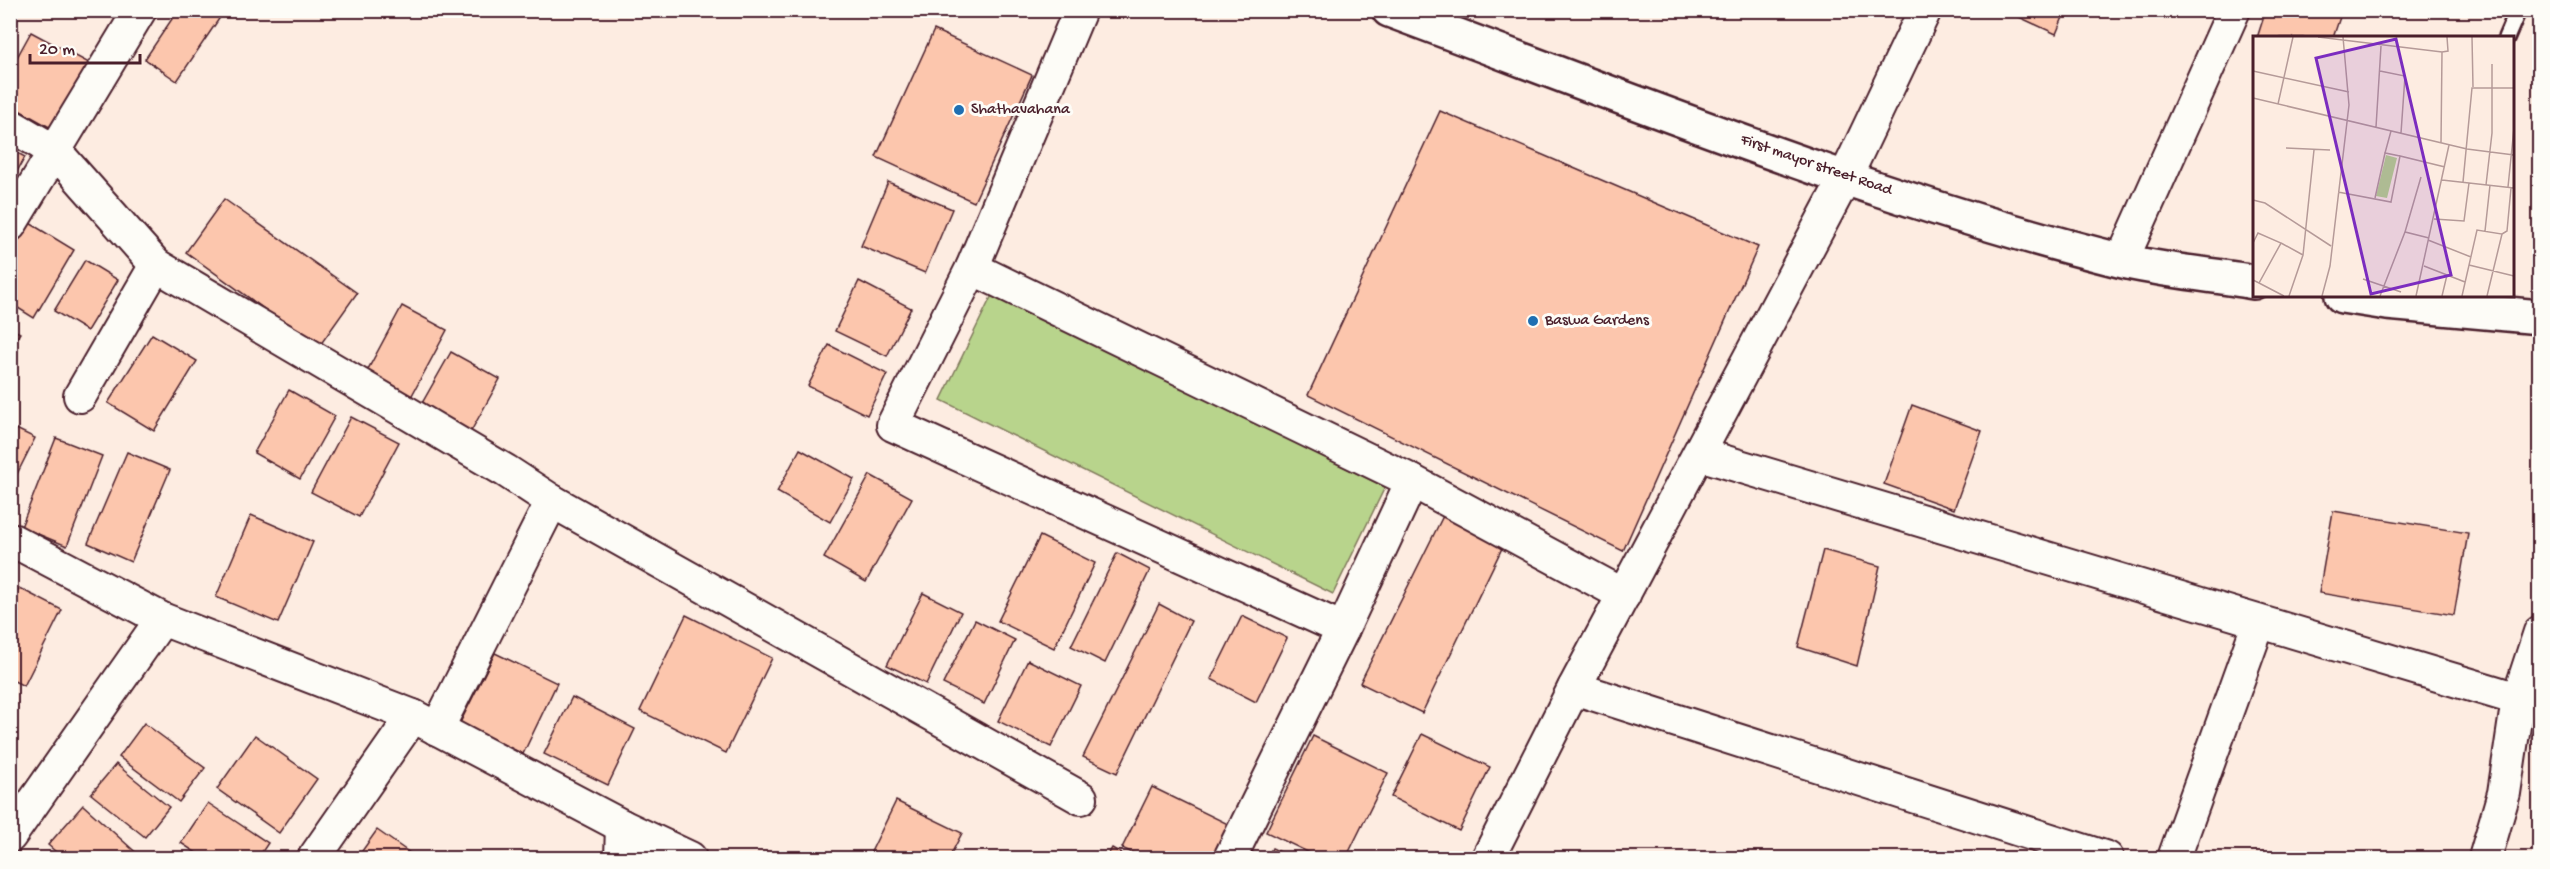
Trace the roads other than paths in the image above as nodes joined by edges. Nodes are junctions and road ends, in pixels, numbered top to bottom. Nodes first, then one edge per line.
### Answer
1 (140, 10) edge
2 (1080, 10) edge
3 (1389, 10) edge
4 (1925, 10) edge
5 (2234, 10) edge
6 (2518, 10) edge
7 (2507, 36) edge
8 (10, 125) edge
9 (56, 152) junction
10 (1845, 178) junction
11 (10, 225) edge
12 (2122, 260) junction
13 (156, 265) junction
14 (972, 267) junction
15 (2253, 282) edge
16 (2358, 297) edge
17 (2389, 299) edge
18 (2540, 317) edge
19 (80, 396) dead end
20 (1699, 454) junction
21 (1412, 481) junction
22 (552, 501) junction
23 (10, 539) edge
24 (1624, 596) junction
25 (162, 619) junction
26 (2259, 622) junction
27 (1343, 629) junction
28 (2540, 632) edge
29 (1574, 688) junction
30 (2518, 699) junction
31 (425, 723) junction
32 (1082, 798) dead end
33 (622, 826) junction
34 (11, 833) edge
35 (314, 858) edge
36 (621, 858) edge
37 (690, 858) edge
38 (1230, 858) edge
39 (1488, 858) edge
40 (2107, 858) edge
41 (2174, 858) edge
42 (2485, 858) edge

1 - 9 street
2 - 14 street
3 - 10 street, First mayor street Road
4 - 10 street
5 - 12 street
6 - 7 lane
8 - 9 street
9 - 11 street
9 - 13 street
10 - 12 street, First mayor street Road
10 - 20 street
12 - 15 street, First mayor street Road
13 - 19 street
13 - 22 street
14 - 21 street
14 - 27 street
16 - 17 street
17 - 18 street
20 - 24 street
20 - 26 street
21 - 24 street
21 - 27 street
22 - 31 street
22 - 32 street
23 - 25 street
24 - 29 street
25 - 31 street
25 - 34 street
26 - 30 street
26 - 41 street
27 - 38 street
28 - 30 street
29 - 39 street
29 - 40 street
30 - 42 street
31 - 33 street
31 - 35 street
33 - 36 street
33 - 37 street

